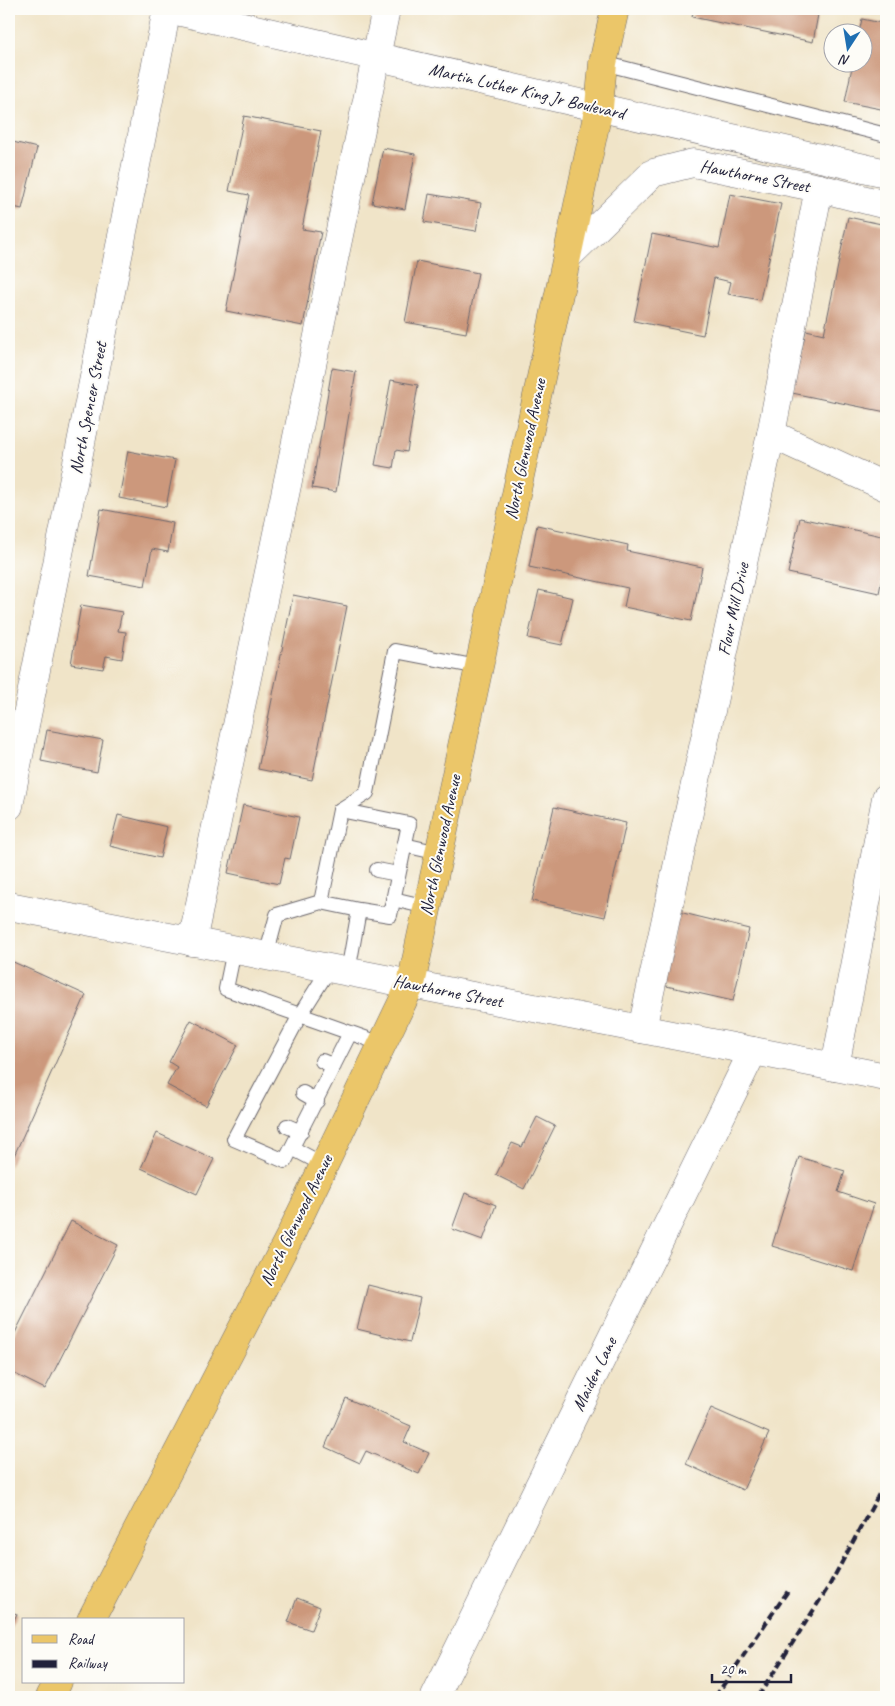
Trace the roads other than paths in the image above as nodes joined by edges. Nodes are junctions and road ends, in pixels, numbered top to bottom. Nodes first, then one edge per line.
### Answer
1 (168, 9) edge
2 (386, 9) edge
3 (615, 9) edge
4 (376, 56) junction
5 (603, 63) junction
6 (599, 106) junction
7 (886, 135) edge
8 (886, 173) edge
9 (819, 188) junction
10 (886, 205) edge
11 (567, 257) junction
12 (771, 434) junction
13 (886, 487) edge
14 (478, 668) junction
15 (886, 798) edge
16 (9, 806) edge
17 (340, 810) junction
18 (404, 845) junction
19 (439, 853) junction
20 (377, 870) dead end
21 (398, 874) junction
22 (393, 899) junction
23 (321, 902) junction
24 (9, 906) edge
25 (427, 906) junction
26 (359, 910) junction
27 (192, 942) junction
28 (234, 950) junction
29 (266, 956) junction
30 (338, 970) junction
31 (411, 984) junction
32 (300, 1015) junction
33 (642, 1029) junction
34 (350, 1033) junction
35 (382, 1044) junction
36 (753, 1051) junction
37 (834, 1067) junction
38 (886, 1077) edge
39 (304, 1093) dead end
40 (317, 1101) junction
41 (287, 1126) dead end
42 (302, 1132) junction
43 (292, 1148) junction
44 (324, 1165) junction
45 (91, 1618) edge
46 (57, 1684) edge
47 (50, 1697) edge
48 (435, 1697) edge

1 - 4 street, Martin Luther King Jr Boulevard
1 - 16 street, North Spencer Street
2 - 4 street
3 - 5 main road, North Glenwood Avenue
4 - 6 street, Martin Luther King Jr Boulevard
4 - 27 street
5 - 6 main road, North Glenwood Avenue
5 - 7 lane
6 - 8 street, Martin Luther King Jr Boulevard
6 - 11 main road, North Glenwood Avenue
9 - 10 street, Hawthorne Street
9 - 11 street, Hawthorne Street
9 - 12 street, Flour Mill Drive
11 - 14 main road, North Glenwood Avenue
12 - 13 street
12 - 33 street, Flour Mill Drive
14 - 17 lane
14 - 19 main road, North Glenwood Avenue
15 - 37 street
17 - 18 lane
17 - 23 lane
18 - 19 lane
18 - 21 lane
19 - 25 main road, North Glenwood Avenue
20 - 21 lane
21 - 22 lane
22 - 25 lane
22 - 26 lane
23 - 26 lane
23 - 29 lane
24 - 27 street, Hawthorne Street
25 - 31 main road, North Glenwood Avenue
26 - 30 lane
27 - 28 street, Hawthorne Street
28 - 29 street, Hawthorne Street
28 - 32 lane
29 - 30 street, Hawthorne Street
30 - 31 street, Hawthorne Street
30 - 32 lane
31 - 33 street, Hawthorne Street
31 - 35 main road, North Glenwood Avenue
32 - 34 lane
32 - 43 lane
33 - 36 street, Hawthorne Street
34 - 35 lane
34 - 40 lane
35 - 44 main road, North Glenwood Avenue
36 - 37 street, Hawthorne Street
36 - 48 street, Maiden Lane
37 - 38 street, Hawthorne Street
39 - 40 lane
40 - 42 lane
41 - 42 lane
42 - 43 lane
43 - 44 lane
44 - 45 main road, North Glenwood Avenue
46 - 47 main road

